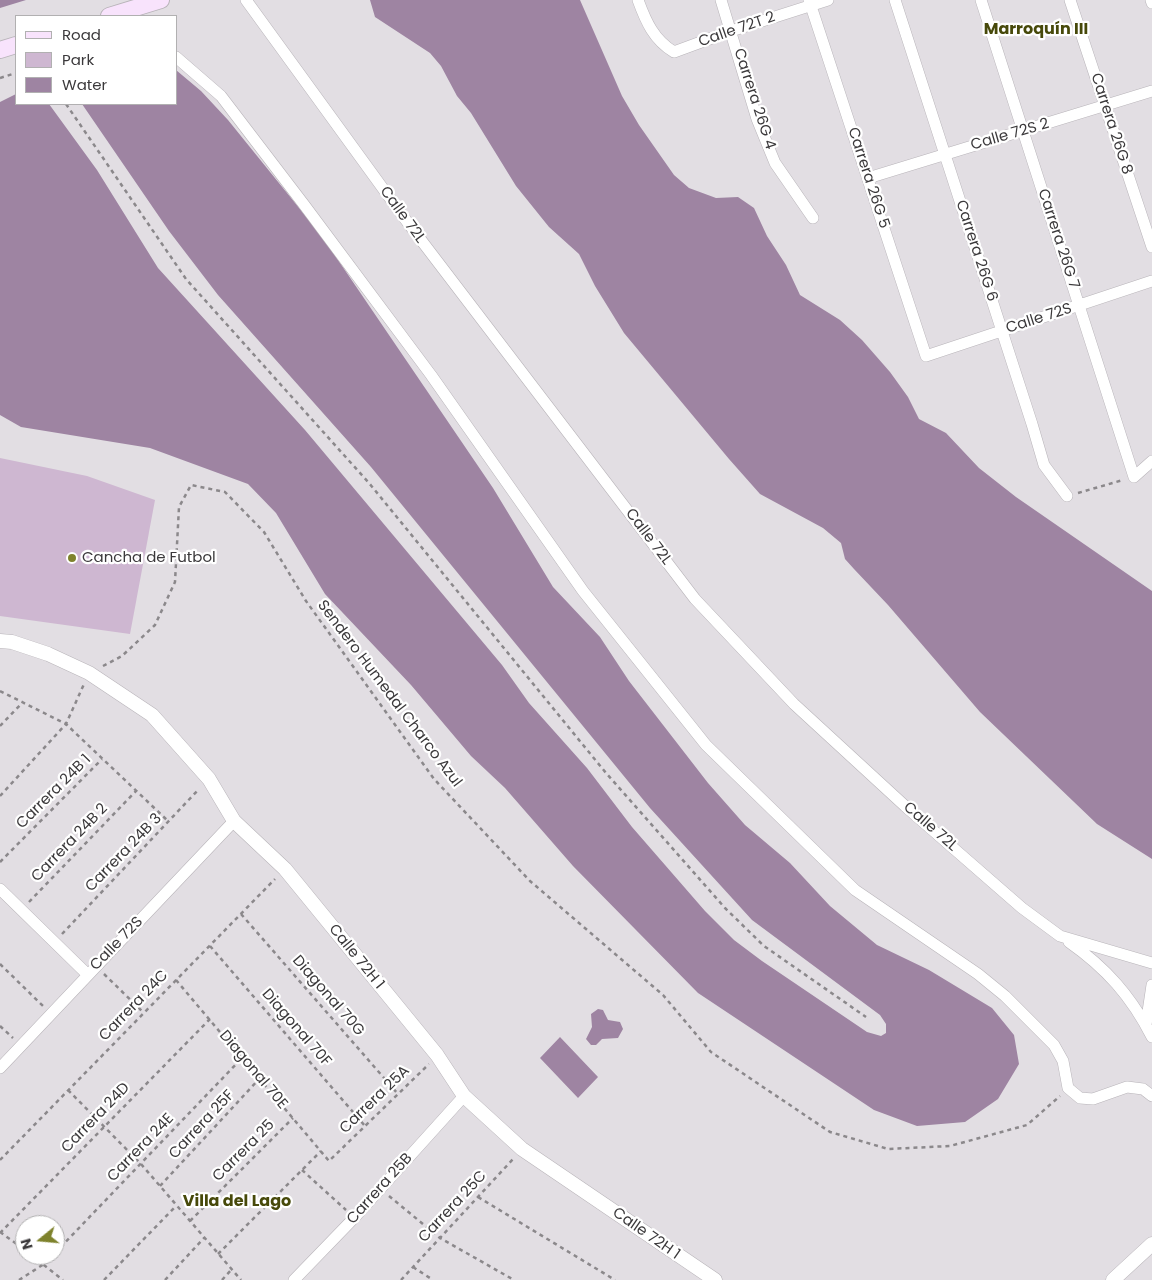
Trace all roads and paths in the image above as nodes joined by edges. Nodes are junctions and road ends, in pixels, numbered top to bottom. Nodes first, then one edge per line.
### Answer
1 (161, 0) edge
2 (246, 0) edge
3 (638, 0) edge
4 (721, 0) edge
5 (828, 0) edge
6 (895, 0) edge
7 (981, 0) edge
8 (1070, 0) edge
9 (810, 3) edge
10 (144, 11) edge
11 (116, 15) edge
12 (731, 31) junction
13 (15, 45) edge
14 (0, 50) edge
15 (178, 59) edge
16 (15, 73) edge
17 (0, 78) edge
18 (1152, 91) edge
19 (67, 105) edge
20 (1105, 106) junction
21 (1023, 131) junction
22 (945, 154) junction
23 (868, 178) junction
24 (813, 218) dead end
25 (1152, 247) edge
26 (1152, 281) edge
27 (1079, 306) junction
28 (1002, 331) junction
29 (926, 356) joint
30 (1152, 461) edge
31 (1134, 477) junction
32 (1067, 496) joint
33 (0, 641) edge
34 (89, 674) junction
35 (0, 692) edge
36 (23, 702) junction
37 (66, 724) junction
38 (0, 726) edge
39 (102, 759) junction
40 (209, 779) junction
41 (136, 790) junction
42 (0, 796) edge
43 (234, 821) junction
44 (169, 822) junction
45 (0, 862) edge
46 (285, 869) junction
47 (0, 890) edge
48 (21, 910) junction
49 (241, 914) junction
50 (1060, 936) junction
51 (54, 943) junction
52 (210, 946) junction
53 (1152, 963) edge
54 (0, 964) edge
55 (92, 970) junction
56 (176, 980) junction
57 (1152, 985) edge
58 (144, 1013) junction
59 (52, 1014) junction
60 (866, 1016) dead end
61 (210, 1019) junction
62 (1146, 1025) junction
63 (0, 1026) edge
64 (1152, 1037) edge
65 (22, 1045) junction
66 (437, 1055) junction
67 (242, 1058) junction
68 (0, 1068) edge
69 (260, 1078) junction
70 (1068, 1088) junction
71 (68, 1090) junction
72 (398, 1094) junction
73 (464, 1096) junction
74 (1152, 1096) edge
75 (293, 1118) junction
76 (103, 1126) junction
77 (365, 1126) junction
78 (522, 1149) junction
79 (321, 1151) junction
80 (0, 1160) edge
81 (329, 1161) joint
82 (141, 1164) junction
83 (302, 1170) junction
84 (160, 1186) junction
85 (379, 1188) junction
86 (478, 1197) junction
87 (177, 1206) junction
88 (354, 1218) junction
89 (190, 1221) junction
90 (0, 1233) edge
91 (204, 1238) junction
92 (440, 1238) junction
93 (15, 1243) edge
94 (65, 1243) edge
95 (1152, 1244) edge
96 (218, 1254) junction
97 (42, 1265) edge
98 (45, 1265) edge
99 (413, 1267) junction
100 (232, 1270) junction
101 (18, 1280) edge
102 (63, 1280) edge
103 (104, 1280) edge
104 (165, 1280) edge
105 (222, 1280) edge
106 (241, 1280) edge
107 (294, 1280) edge
108 (401, 1280) edge
109 (433, 1280) edge
110 (514, 1280) edge
111 (615, 1280) edge
112 (715, 1280) edge
113 (1113, 1280) edge

1 - 10 main road
2 - 50 street, Calle 72L
3 - 12 street, Calle 72T 2
4 - 12 street, Carrera 26G 4
5 - 9 street, Calle 72T 2
6 - 22 street, Carrera 26G 6
7 - 21 street, Carrera 26G 7
8 - 20 street, Carrera 26G 8
9 - 12 street, Calle 72T 2
9 - 23 street, Carrera 26G 5
10 - 11 main road
12 - 24 street, Carrera 26G 4
13 - 14 main road
15 - 70 street
16 - 17 path
18 - 20 street, Calle 72S 2
19 - 60 path
20 - 21 street, Calle 72S 2
20 - 25 street, Carrera 26G 8
21 - 22 street, Calle 72S 2
21 - 27 street, Carrera 26G 7
22 - 23 street, Calle 72S 2
22 - 28 street, Carrera 26G 6
23 - 29 street, Carrera 26G 5
26 - 27 street, Calle 72S
27 - 28 street, Calle 72S
27 - 31 street, Carrera 26G 7
28 - 29 street, Calle 72S
28 - 32 street, Carrera 26G 6
30 - 31 street
31 - 32 path
33 - 34 street, Calle 72H 1
34 - 37 path
34 - 40 street, Calle 72H 1
34 - 70 path, Sendero Humedal Charco Azul
35 - 36 path
36 - 37 path
36 - 38 path
37 - 39 path
37 - 42 path
39 - 41 path
39 - 45 path, Carrera 24B 1
40 - 43 street, Calle 72H 1
40 - 44 path, Carrera 24B 3
41 - 44 path
41 - 48 path, Carrera 24B 2
43 - 46 street, Calle 72H 1
43 - 55 street, Calle 72S
44 - 51 path, Carrera 24B 3
46 - 49 path, Carrera 24C
46 - 66 street, Calle 72H 1
47 - 48 street
48 - 51 street
49 - 52 path, Carrera 24C
49 - 72 path, Diagonal 70G
50 - 53 street, Calle 72L
50 - 62 street
51 - 55 street
52 - 56 path, Carrera 24C
52 - 77 path, Diagonal 70F
54 - 59 path
55 - 58 path
55 - 59 street, Calle 72S
56 - 58 path, Carrera 24C
56 - 61 path, Diagonal 70E
57 - 62 street
58 - 71 path, Carrera 24C
59 - 65 street, Calle 72S
61 - 67 path, Diagonal 70E
61 - 76 path, Carrera 24D
62 - 64 street
63 - 65 path
65 - 68 street, Calle 72S
66 - 72 path, Carrera 25A
66 - 73 street, Calle 72H 1
67 - 69 path, Diagonal 70E
67 - 82 path, Carrera 24E
69 - 75 path, Diagonal 70E
69 - 84 path, Carrera 25F
70 - 74 street
71 - 76 path
71 - 80 path, Carrera 24C
72 - 77 path, Carrera 25A
73 - 78 street, Calle 72H 1
73 - 85 street, Carrera 25B
75 - 79 path, Diagonal 70E
75 - 89 path, Carrera 25
76 - 82 path
76 - 90 path, Carrera 24D
77 - 81 path, Carrera 25A
78 - 86 path, Carrera 25C
78 - 112 street, Calle 72H 1
79 - 81 path, Diagonal 70E
79 - 83 path
82 - 84 path
82 - 94 path, Carrera 24E
83 - 88 path
83 - 96 path
84 - 87 path
85 - 88 street, Carrera 25B
85 - 92 path
86 - 92 path, Carrera 25C
86 - 111 path
87 - 89 path
87 - 103 path
88 - 107 street, Carrera 25B
89 - 91 path
90 - 93 path
91 - 96 path
91 - 104 path
92 - 99 path, Carrera 25C
92 - 110 path
95 - 113 street
96 - 100 path
97 - 101 path, Carrera 24E
98 - 102 path
99 - 108 path, Carrera 25C
99 - 109 path
100 - 105 path
100 - 106 path

